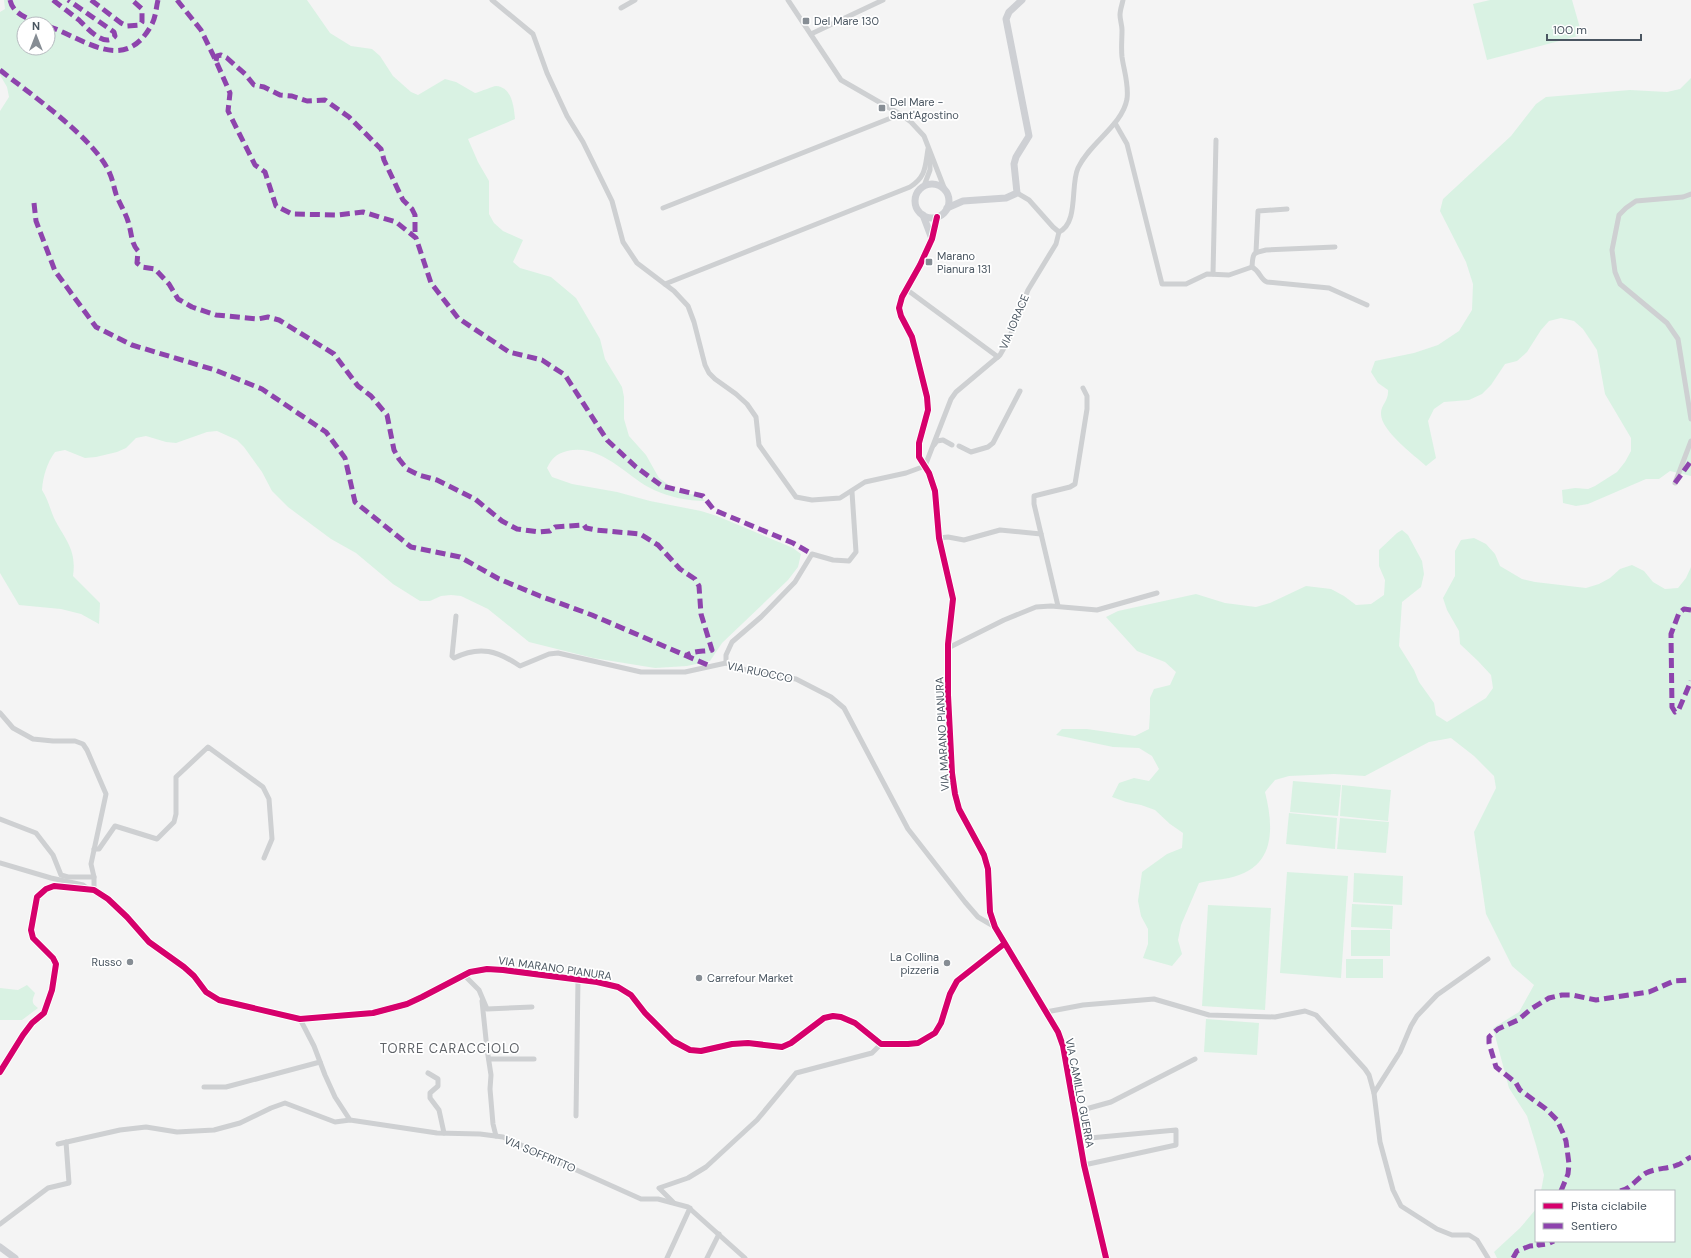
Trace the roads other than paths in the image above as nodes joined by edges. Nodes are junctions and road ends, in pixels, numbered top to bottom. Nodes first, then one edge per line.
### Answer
1 (492, 0) edge
2 (635, 0) edge
3 (788, 0) edge
4 (883, 0) edge
5 (1022, 0) edge
6 (1124, 0) edge
7 (621, 8) dead end
8 (811, 34) junction
9 (901, 114) junction
10 (1115, 123) junction
11 (1216, 140) dead end
12 (929, 152) junction
13 (924, 186) junction
14 (946, 191) junction
15 (1017, 193) junction
16 (1691, 194) edge
17 (963, 201) junction
18 (663, 208) dead end
19 (947, 208) junction
20 (1287, 209) dead end
21 (923, 215) junction
22 (937, 217) junction
23 (1059, 232) junction
24 (932, 239) junction
25 (1335, 247) dead end
26 (1256, 252) junction
27 (1252, 267) junction
28 (1213, 274) junction
29 (665, 284) junction
30 (906, 289) junction
31 (1367, 305) dead end
32 (998, 357) junction
33 (1083, 388) dead end
34 (1020, 391) dead end
35 (1691, 419) edge
36 (1691, 441) edge
37 (952, 444) dead end
38 (959, 446) dead end
39 (930, 448) junction
40 (925, 466) junction
41 (1676, 483) dead end
42 (852, 492) junction
43 (1041, 534) junction
44 (939, 538) junction
45 (1157, 593) dead end
46 (1058, 606) junction
47 (456, 616) dead end
48 (948, 648) junction
49 (726, 663) junction
50 (0, 713) edge
51 (0, 819) edge
52 (94, 849) junction
53 (264, 858) dead end
54 (0, 863) edge
55 (94, 877) junction
56 (91, 890) junction
57 (995, 927) junction
58 (1004, 944) junction
59 (1488, 959) dead end
60 (464, 975) junction
61 (578, 979) junction
62 (482, 1001) junction
63 (532, 1007) dead end
64 (1046, 1012) junction
65 (300, 1019) junction
66 (881, 1044) junction
67 (489, 1059) junction
68 (534, 1060) dead end
69 (1195, 1060) dead end
70 (320, 1062) junction
71 (0, 1072) edge
72 (428, 1073) dead end
73 (204, 1088) dead end
74 (1374, 1093) junction
75 (1075, 1112) junction
76 (576, 1116) dead end
77 (350, 1120) junction
78 (444, 1133) junction
79 (496, 1136) junction
80 (1079, 1139) junction
81 (66, 1142) junction
82 (58, 1144) dead end
83 (1084, 1166) junction
84 (674, 1202) junction
85 (690, 1208) junction
86 (0, 1224) edge
87 (719, 1234) junction
88 (0, 1247) edge
89 (15, 1258) edge
90 (667, 1258) edge
91 (707, 1258) edge
92 (745, 1258) edge
93 (1106, 1258) edge
94 (1488, 1258) edge

1 - 29 street
2 - 7 street
3 - 8 street
4 - 8 street
5 - 15 street
6 - 10 street, VIA IORACE
8 - 9 street
9 - 12 street
9 - 18 street
10 - 23 street, VIA IORACE
10 - 28 street
11 - 28 street
12 - 13 street
12 - 14 street
12 - 29 street
13 - 14 street
13 - 21 street
14 - 17 street
14 - 19 street
15 - 17 street
15 - 23 street
16 - 35 street
17 - 19 street
19 - 22 street
20 - 26 street
21 - 22 street
21 - 24 street
22 - 24 street, VIA MARANO PIANURA
23 - 32 street, VIA IORACE
24 - 30 street, VIA MARANO PIANURA
25 - 26 street
26 - 27 street
27 - 28 street
27 - 31 street
29 - 42 street
30 - 32 street
30 - 40 street, VIA MARANO PIANURA
32 - 39 street, VIA IORACE
33 - 43 street
34 - 38 street
36 - 41 street
37 - 39 street
39 - 40 street, VIA IORACE
40 - 42 street
40 - 44 street, VIA MARANO PIANURA
42 - 49 street
43 - 44 street
43 - 46 street
44 - 48 street, VIA MARANO PIANURA
45 - 46 street
46 - 48 street
47 - 49 street, VIA RUOCCO
48 - 57 street, VIA MARANO PIANURA
49 - 57 street, VIA RUOCCO
50 - 52 street
51 - 55 street
52 - 53 street
52 - 55 street
54 - 56 street
55 - 56 street
56 - 65 street, VIA MARANO PIANURA
56 - 71 street, VIA MARANO PIANURA
57 - 58 street, VIA MARANO PIANURA
58 - 64 street, VIA CAMILLO GUERRA
58 - 66 street
59 - 74 street
60 - 61 street, VIA MARANO PIANURA
60 - 62 street
60 - 65 street, VIA MARANO PIANURA
61 - 66 street, VIA MARANO PIANURA
61 - 76 street
62 - 63 street
62 - 67 street
64 - 74 street
64 - 75 street, VIA CAMILLO GUERRA
65 - 70 street
66 - 84 street
67 - 68 street
67 - 79 street
69 - 75 street
70 - 73 street
70 - 77 street
72 - 78 street
74 - 94 street
75 - 80 street, VIA CAMILLO GUERRA
77 - 78 street, VIA SOFFRITTO
77 - 81 street, VIA SOFFRITTO
78 - 79 street, VIA SOFFRITTO
79 - 84 street, VIA SOFFRITTO
80 - 83 street, VIA CAMILLO GUERRA
80 - 83 street
81 - 82 street, VIA SOFFRITTO
81 - 86 street
83 - 93 street, VIA CAMILLO GUERRA
84 - 85 street, VIA SOFFRITTO
85 - 87 street, VIA SOFFRITTO
85 - 90 street
87 - 91 street
87 - 92 street, VIA SOFFRITTO
88 - 89 street

